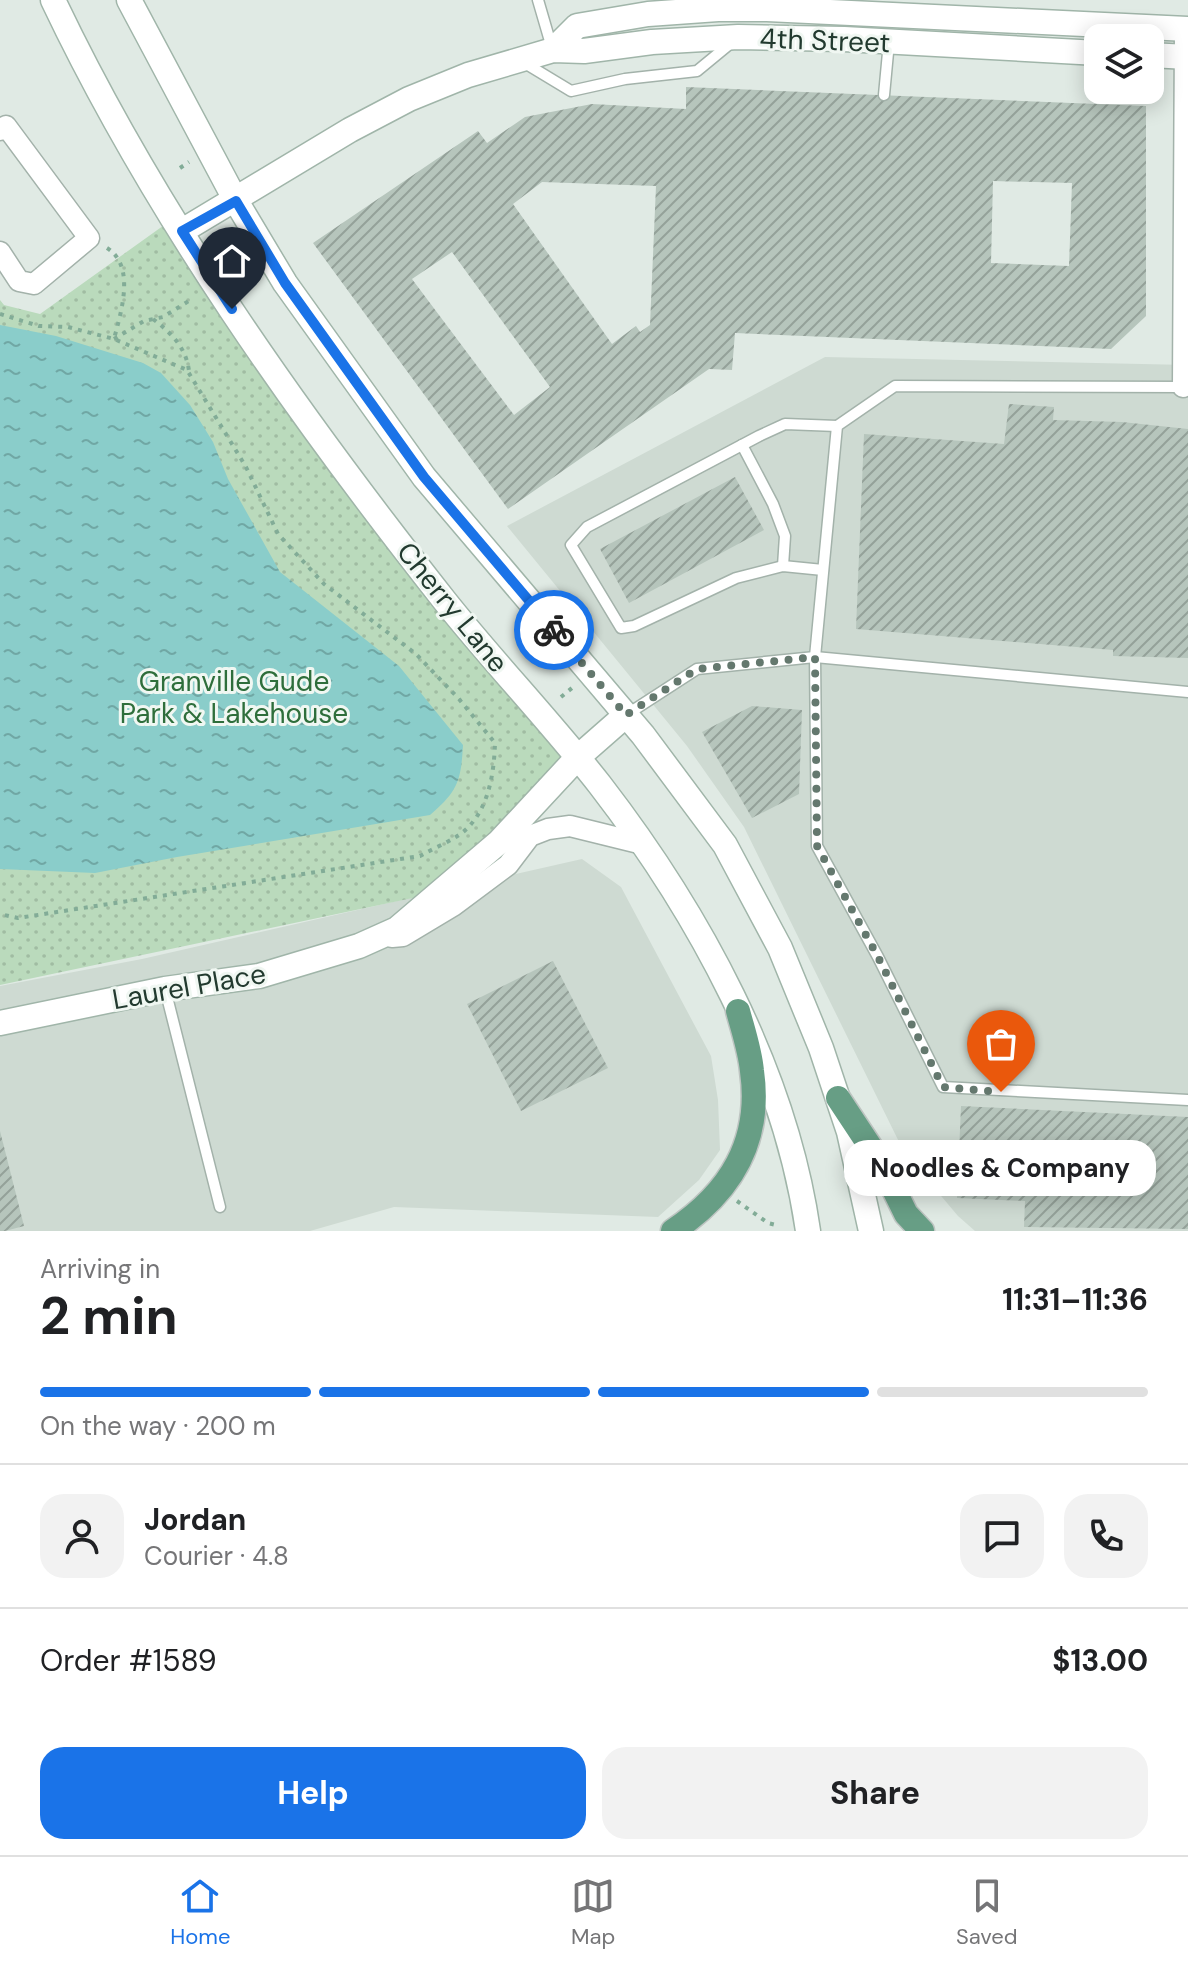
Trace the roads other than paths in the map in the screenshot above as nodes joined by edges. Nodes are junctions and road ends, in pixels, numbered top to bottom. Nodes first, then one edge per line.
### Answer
1 (53, 0) edge
2 (129, 0) edge
3 (538, 0) edge
4 (821, 6) edge
5 (882, 7) edge
6 (1186, 29) edge
7 (738, 37) junction
8 (819, 39) junction
9 (884, 42) junction
10 (553, 50) junction
11 (1084, 52) edge
12 (1164, 56) edge
13 (1186, 57) edge
14 (518, 59) junction
15 (884, 95) dead end
16 (0, 130) edge
17 (236, 201) junction
18 (182, 231) junction
19 (0, 252) edge
20 (1185, 387) edge
21 (837, 426) junction
22 (742, 445) junction
23 (783, 566) junction
24 (823, 570) junction
25 (815, 657) junction
26 (1188, 692) edge
27 (626, 715) junction
28 (577, 758) junction
29 (643, 844) junction
30 (376, 938) junction
31 (165, 989) junction
32 (738, 1011) junction
33 (0, 1023) edge
34 (838, 1098) junction
35 (1188, 1100) edge
36 (220, 1207) dead end
37 (673, 1231) edge
38 (808, 1231) edge
39 (871, 1231) edge
40 (922, 1231) edge

1 - 18 main road, Cherry Lane
2 - 17 main road
3 - 10 lane
4 - 5 main road, 4th Street
4 - 8 lane
4 - 10 main road, 4th Street
5 - 6 main road, 4th Street
5 - 9 lane
6 - 13 street
7 - 8 main road, 4th Street
7 - 10 main road, 4th Street
7 - 14 lane
8 - 9 main road, 4th Street
9 - 11 main road, 4th Street
9 - 15 lane
10 - 14 main road, 4th Street
12 - 13 main road
13 - 20 street
14 - 17 main road, 4th Street
16 - 19 street
17 - 18 main road, 4th Street
17 - 27 main road
18 - 28 main road, Cherry Lane
20 - 21 lane
21 - 22 lane
21 - 24 lane
22 - 23 lane
22 - 23 lane
23 - 24 lane
24 - 25 lane
25 - 26 lane
25 - 27 lane
25 - 35 lane
27 - 28 main road, Laurel Place
27 - 34 main road
28 - 29 main road, Cherry Lane
28 - 30 main road, Laurel Place
29 - 30 street, Laurel Place
29 - 32 main road, Cherry Lane
30 - 31 main road, Laurel Place
31 - 33 main road, Laurel Place
31 - 36 lane
32 - 37 main road
32 - 38 main road, Cherry Lane
34 - 39 main road
34 - 40 main road

